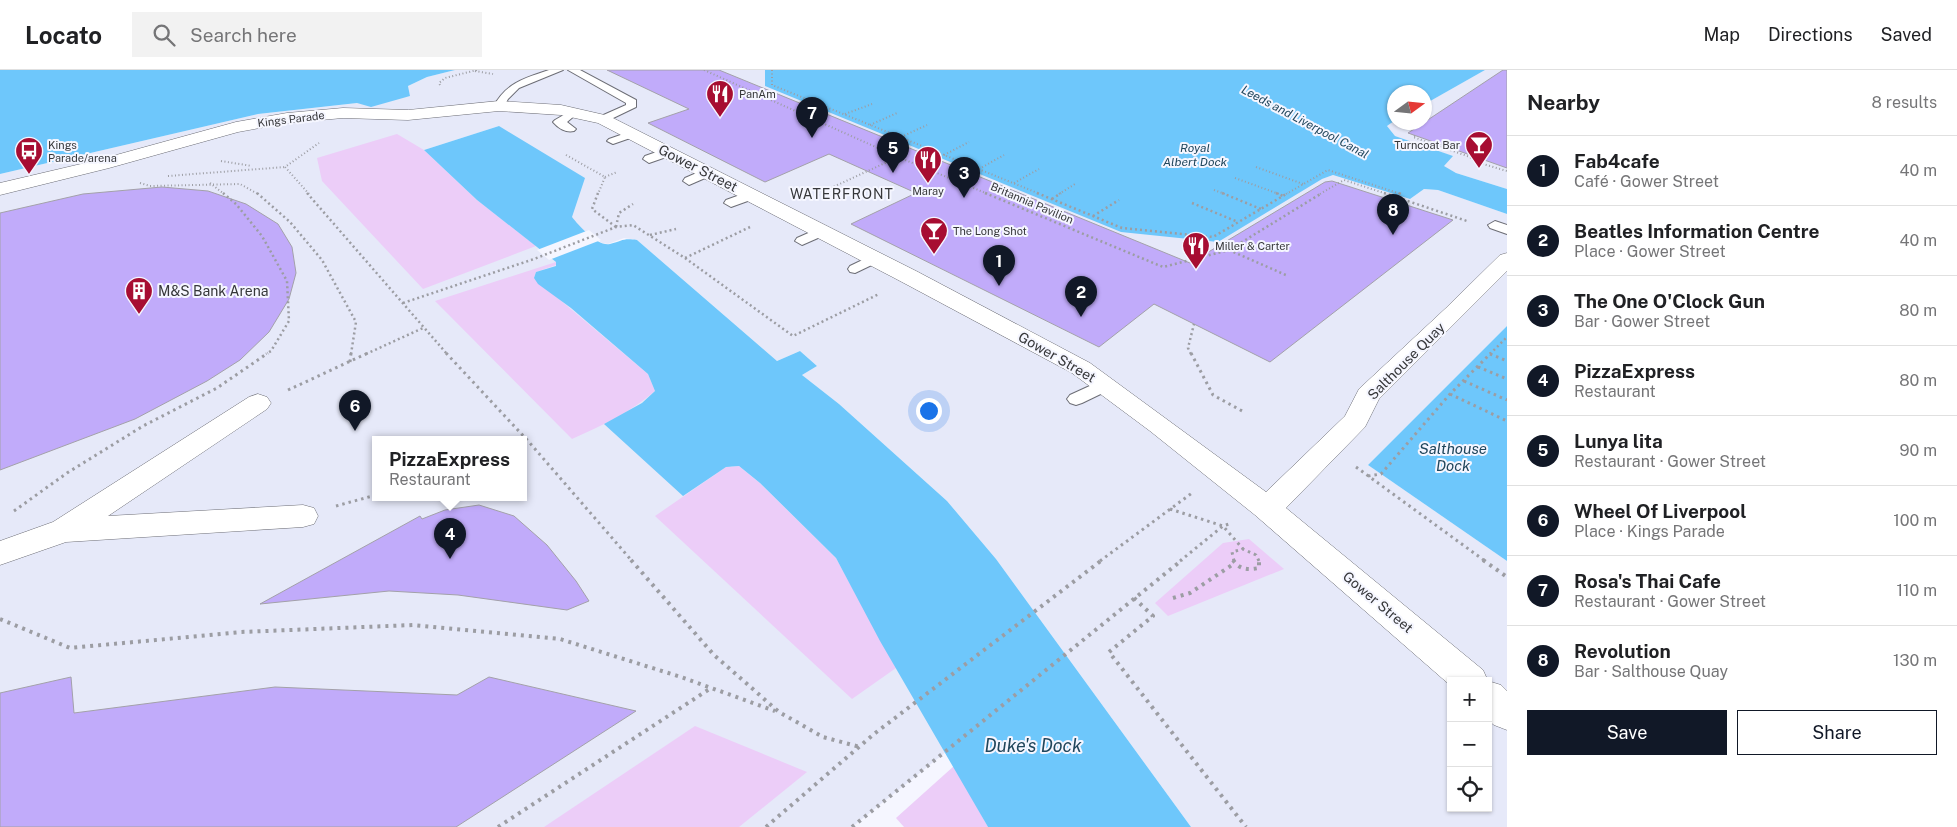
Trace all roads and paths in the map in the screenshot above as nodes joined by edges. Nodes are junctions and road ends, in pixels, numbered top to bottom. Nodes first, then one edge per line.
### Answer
1 (477, 70) edge
2 (558, 70) edge
3 (573, 70) edge
4 (704, 70) edge
5 (772, 70) edge
6 (472, 71) edge
7 (500, 77) dead end
8 (441, 88) dead end
9 (872, 104) dead end
10 (499, 106) junction
11 (896, 114) dead end
12 (844, 115) junction
13 (589, 116) junction
14 (560, 122) junction
15 (547, 123) dead end
16 (870, 125) junction
17 (927, 125) dead end
18 (570, 129) dead end
19 (1415, 136) dead end
20 (324, 138) dead end
21 (900, 138) junction
22 (969, 142) dead end
23 (561, 152) dead end
24 (943, 155) junction
25 (1004, 155) dead end
26 (898, 157) junction
27 (1496, 164) dead end
28 (285, 166) junction
29 (1256, 167) dead end
30 (1492, 167) junction
31 (1039, 168) dead end
32 (978, 169) junction
33 (1507, 171) edge
34 (617, 172) dead end
35 (168, 176) dead end
36 (605, 177) junction
37 (1235, 178) dead end
38 (136, 181) dead end
39 (210, 183) junction
40 (1013, 184) junction
41 (1075, 184) dead end
42 (1304, 184) junction
43 (0, 189) edge
44 (1214, 190) dead end
45 (1401, 194) dead end
46 (817, 195) dead end
47 (1284, 196) junction
48 (1052, 200) junction
49 (1119, 200) dead end
50 (1192, 203) dead end
51 (633, 204) dead end
52 (1262, 209) junction
53 (1092, 216) junction
54 (1238, 222) junction
55 (1469, 222) dead end
56 (753, 226) dead end
57 (616, 227) junction
58 (676, 229) dead end
59 (822, 231) junction
60 (650, 236) junction
61 (802, 241) dead end
62 (1229, 250) junction
63 (685, 258) junction
64 (875, 258) junction
65 (1507, 259) edge
66 (855, 268) dead end
67 (1288, 276) dead end
68 (880, 293) dead end
69 (403, 303) junction
70 (1194, 324) dead end
71 (423, 328) junction
72 (1507, 338) edge
73 (1501, 343) junction
74 (1507, 346) edge
75 (1490, 354) junction
76 (1507, 361) edge
77 (350, 362) junction
78 (1478, 367) junction
79 (1507, 380) edge
80 (1464, 381) junction
81 (1105, 385) junction
82 (1450, 394) junction
83 (1076, 399) dead end
84 (1507, 400) edge
85 (258, 403) joint
86 (1244, 412) dead end
87 (1507, 421) edge
88 (523, 436) edge
89 (529, 442) edge
90 (1350, 463) dead end
91 (1368, 476) junction
92 (1193, 492) dead end
93 (1170, 509) junction
94 (1253, 514) junction
95 (7, 516) dead end
96 (303, 516) dead end
97 (1223, 526) junction
98 (64, 530) junction
99 (1243, 549) junction
100 (0, 552) edge
101 (1235, 562) junction
102 (1507, 577) edge
103 (1134, 598) junction
104 (1173, 598) dead end
105 (0, 620) edge
106 (1465, 677) edge
107 (712, 688) junction
108 (1492, 700) edge
109 (778, 712) junction
110 (1507, 713) edge
111 (860, 747) junction
112 (498, 827) edge
113 (766, 827) edge
114 (852, 827) edge
115 (1246, 827) edge

1 - 6 path
2 - 10 lane
3 - 13 lane
4 - 26 path, Britannia Pavilion
5 - 12 path
6 - 7 path
6 - 8 path
9 - 12 path
10 - 13 street, Kings Parade
10 - 43 street, Kings Parade
11 - 16 path
12 - 16 path
13 - 14 lane
13 - 59 street, Gower Street
14 - 15 lane
14 - 18 lane
16 - 21 path
17 - 21 path
19 - 30 path
20 - 28 path
21 - 24 path
22 - 24 path
23 - 36 path
24 - 32 path
25 - 32 path
26 - 46 path
26 - 62 path, Britannia Pavilion
27 - 30 path
28 - 35 path
28 - 69 path
29 - 42 path
30 - 33 path
31 - 40 path
32 - 40 path
34 - 36 path
36 - 57 path
37 - 47 path
38 - 39 path
39 - 77 path
39 - 95 path
40 - 48 path
41 - 48 path
42 - 45 path
42 - 47 path
44 - 52 path
47 - 52 path
48 - 53 path
49 - 53 path
50 - 54 path
51 - 57 path
52 - 54 path
53 - 54 path
55 - 62 path
56 - 63 path
57 - 60 path
57 - 69 path
58 - 60 path
59 - 61 lane
59 - 64 street, Gower Street
60 - 63 path
62 - 67 path
63 - 68 path
64 - 66 lane
64 - 81 street, Gower Street
65 - 94 street, Salthouse Quay
69 - 71 path
70 - 86 path
71 - 77 path
71 - 88 path
72 - 73 path
73 - 74 path
73 - 75 path
75 - 76 path
75 - 78 path
77 - 85 path
78 - 79 path
78 - 80 path
80 - 82 path
80 - 84 path
81 - 83 lane
81 - 94 street, Gower Street
82 - 87 path
82 - 91 path
85 - 98 street
89 - 109 path
90 - 91 path
91 - 102 path
92 - 93 path
93 - 97 path
93 - 111 path
94 - 97 path
94 - 106 street, Gower Street
96 - 98 street
97 - 99 path
97 - 103 path
98 - 100 street
99 - 101 path
99 - 101 path
101 - 104 path
103 - 114 path
103 - 115 path
105 - 107 path
107 - 109 path
107 - 112 path
108 - 110 street
109 - 111 path
111 - 113 path

